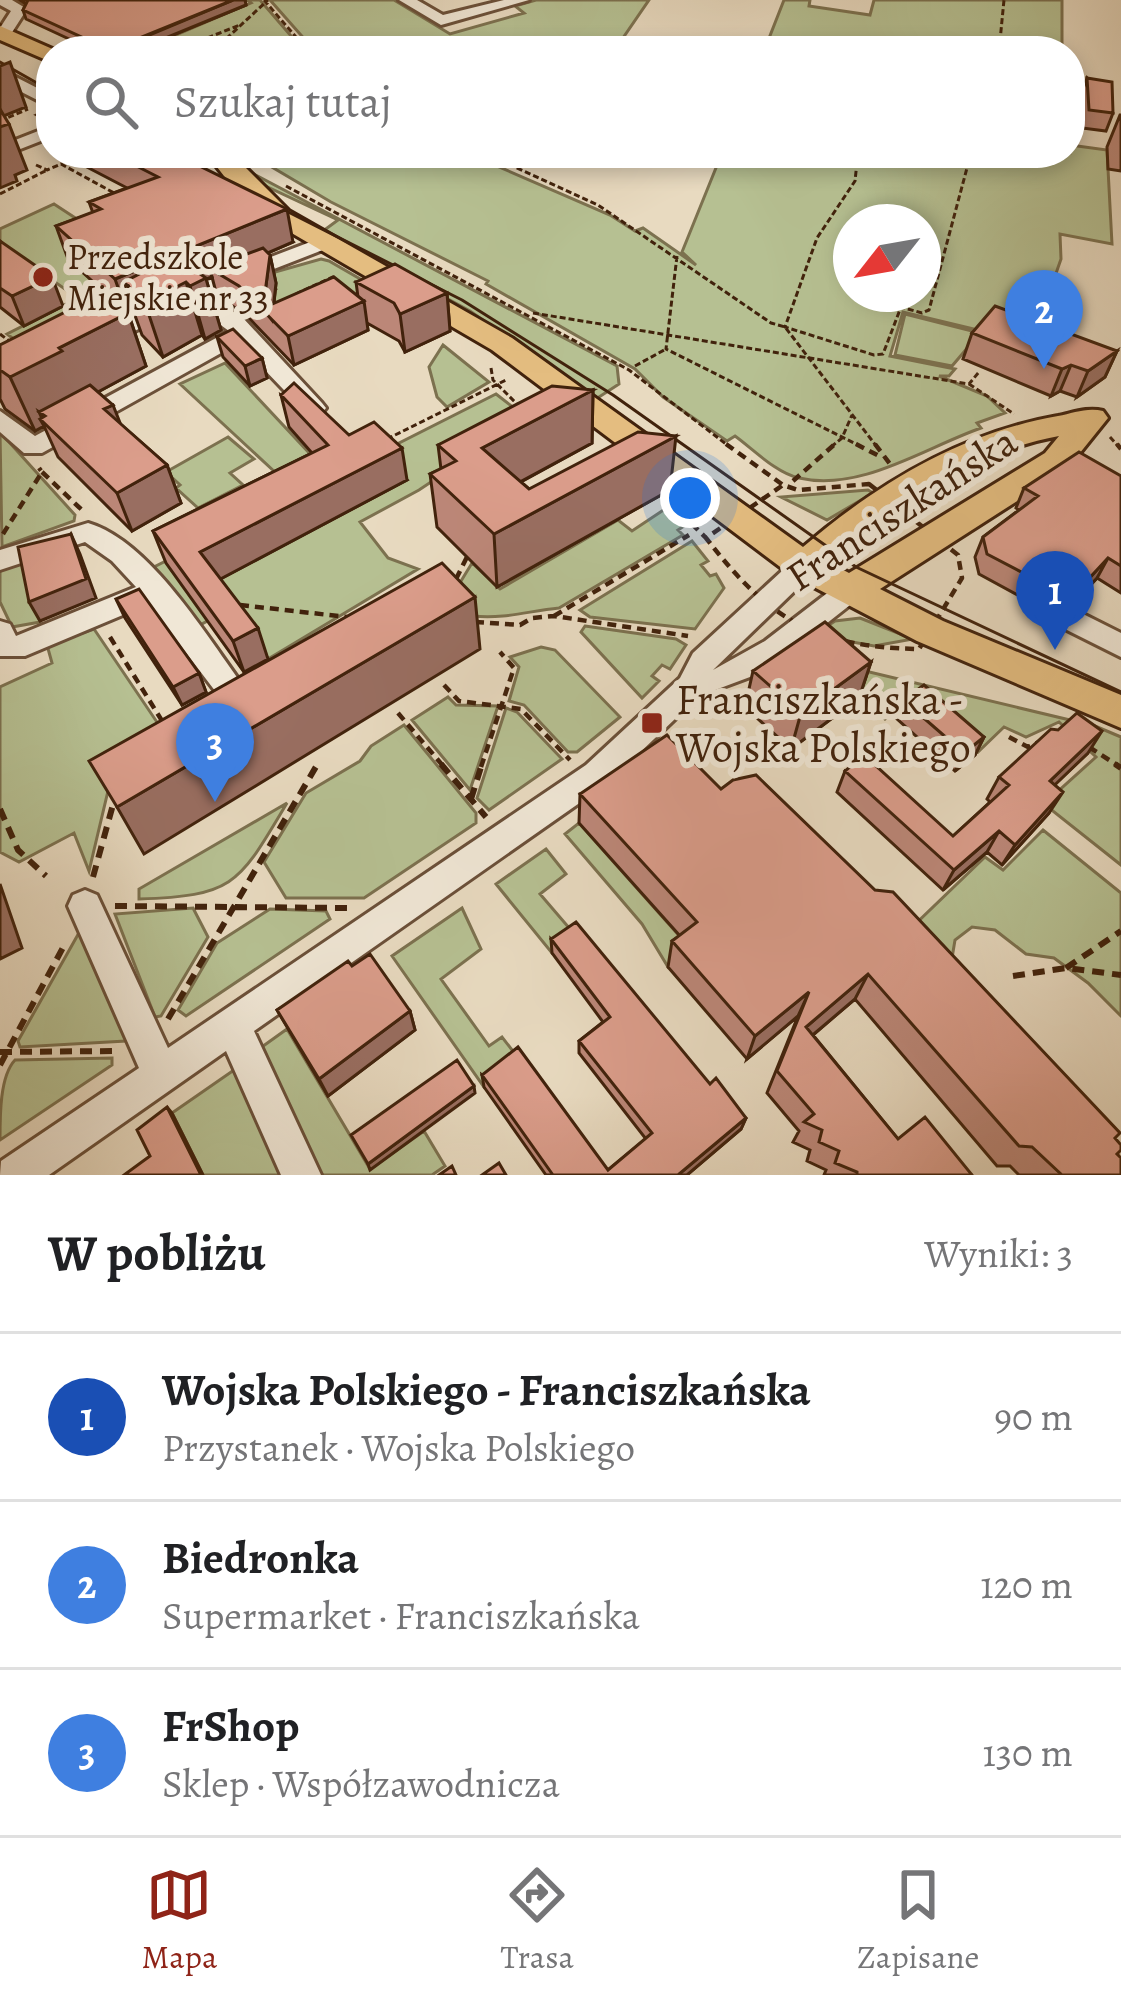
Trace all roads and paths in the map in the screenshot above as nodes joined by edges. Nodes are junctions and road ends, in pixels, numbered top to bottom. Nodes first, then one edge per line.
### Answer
1 (0, 0) edge
2 (406, 0) edge
3 (521, 0) edge
4 (1004, 0) edge
5 (266, 1) edge
6 (500, 2) edge
7 (240, 26) junction
8 (2, 33) edge
9 (214, 36) edge
10 (229, 36) edge
11 (295, 36) edge
12 (1000, 36) edge
13 (36, 49) edge
14 (0, 74) edge
15 (36, 94) edge
16 (32, 107) dead end
17 (0, 121) edge
18 (36, 137) edge
19 (0, 152) edge
20 (43, 168) edge
21 (52, 168) edge
22 (68, 168) edge
23 (232, 168) edge
24 (528, 168) edge
25 (856, 168) edge
26 (967, 168) edge
27 (47, 170) junction
28 (284, 185) dead end
29 (0, 194) edge
30 (117, 195) edge
31 (326, 242) junction
32 (677, 256) junction
33 (350, 269) dead end
34 (191, 294) junction
35 (285, 298) edge
36 (532, 313) dead end
37 (785, 327) junction
38 (241, 333) junction
39 (0, 334) edge
40 (667, 335) junction
41 (666, 349) junction
42 (72, 354) edge
43 (27, 355) edge
44 (811, 358) junction
45 (635, 366) dead end
46 (494, 372) dead end
47 (979, 372) dead end
48 (506, 380) dead end
49 (497, 384) junction
50 (969, 384) junction
51 (524, 412) edge
52 (852, 416) junction
53 (0, 419) edge
54 (1020, 419) dead end
55 (326, 420) edge
56 (1110, 437) dead end
57 (842, 438) junction
58 (29, 444) junction
59 (371, 446) edge
60 (1121, 448) edge
61 (886, 459) junction
62 (893, 468) dead end
63 (42, 472) junction
64 (794, 481) dead end
65 (879, 492) dead end
66 (672, 505) dead end
67 (92, 520) dead end
68 (716, 532) dead end
69 (689, 535) dead end
70 (706, 538) junction
71 (0, 539) edge
72 (948, 544) dead end
73 (466, 557) dead end
74 (0, 560) edge
75 (804, 566) junction
76 (960, 582) dead end
77 (452, 586) edge
78 (154, 590) junction
79 (849, 591) junction
80 (752, 595) dead end
81 (232, 605) edge
82 (97, 616) junction
83 (554, 616) junction
84 (468, 621) edge
85 (1076, 622) dead end
86 (0, 632) edge
87 (333, 632) edge
88 (695, 637) dead end
89 (813, 638) edge
90 (925, 640) dead end
91 (1121, 646) edge
92 (500, 652) dead end
93 (444, 685) dead end
94 (692, 686) junction
95 (235, 696) edge
96 (503, 703) junction
97 (1121, 712) edge
98 (398, 713) dead end
99 (171, 734) edge
100 (1010, 736) dead end
101 (1046, 739) edge
102 (1083, 743) edge
103 (574, 764) dead end
104 (317, 765) dead end
105 (1121, 768) edge
106 (115, 795) edge
107 (471, 799) junction
108 (0, 809) edge
109 (490, 821) dead end
110 (46, 876) dead end
111 (234, 904) junction
112 (85, 906) junction
113 (363, 908) dead end
114 (1121, 931) edge
115 (1066, 968) junction
116 (1121, 975) edge
117 (1013, 976) dead end
118 (233, 1025) junction
119 (3, 1053) edge
120 (155, 1063) junction
121 (0, 1065) edge
122 (15, 1175) edge
123 (301, 1175) edge

1 - 8 street
2 - 6 street
3 - 6 street
4 - 12 path
5 - 7 path
5 - 11 path
7 - 9 path
7 - 10 path
8 - 13 main road
14 - 15 street
16 - 17 path
18 - 19 street
20 - 27 path
21 - 27 path
22 - 30 path
23 - 31 main road
24 - 32 path
25 - 37 path
26 - 37 path
27 - 29 path
28 - 65 path
31 - 34 street
31 - 75 main road
32 - 37 path
32 - 40 path
33 - 35 path
34 - 38 street
34 - 42 street
36 - 40 path
37 - 44 path
38 - 55 street
38 - 58 street
39 - 43 path
40 - 41 path
40 - 44 path
41 - 45 path
41 - 57 path
44 - 50 path
44 - 52 path
46 - 49 path
47 - 50 path
48 - 49 path
49 - 51 path
49 - 59 path
50 - 54 path
52 - 57 path
52 - 61 path
53 - 58 street
56 - 60 path
57 - 61 path
57 - 64 path
58 - 63 path
61 - 62 path
63 - 67 path
63 - 71 path
66 - 70 path
68 - 70 path
69 - 83 path
70 - 80 path
72 - 76 path
73 - 77 path
74 - 78 street
75 - 79 main road
75 - 79 main road, Franciszkańska
75 - 94 street, Franciszkańska
78 - 82 street
78 - 95 street
79 - 94 street, Franciszkańska
79 - 97 main road
81 - 87 path
82 - 86 street
82 - 99 path
83 - 84 path
83 - 88 path
85 - 91 street
89 - 90 path
92 - 96 path
93 - 96 path
94 - 118 street, Franciszkańska
96 - 103 path
96 - 107 path
98 - 107 path
100 - 101 path
102 - 105 path
104 - 111 path
106 - 112 path
107 - 109 path
108 - 110 path
111 - 112 path
111 - 113 path
111 - 120 path
112 - 119 path
112 - 120 street
114 - 115 path
115 - 116 path
115 - 117 path
118 - 120 street, Franciszkańska
118 - 123 street
119 - 120 path
119 - 121 path
120 - 122 street, Franciszkańska

